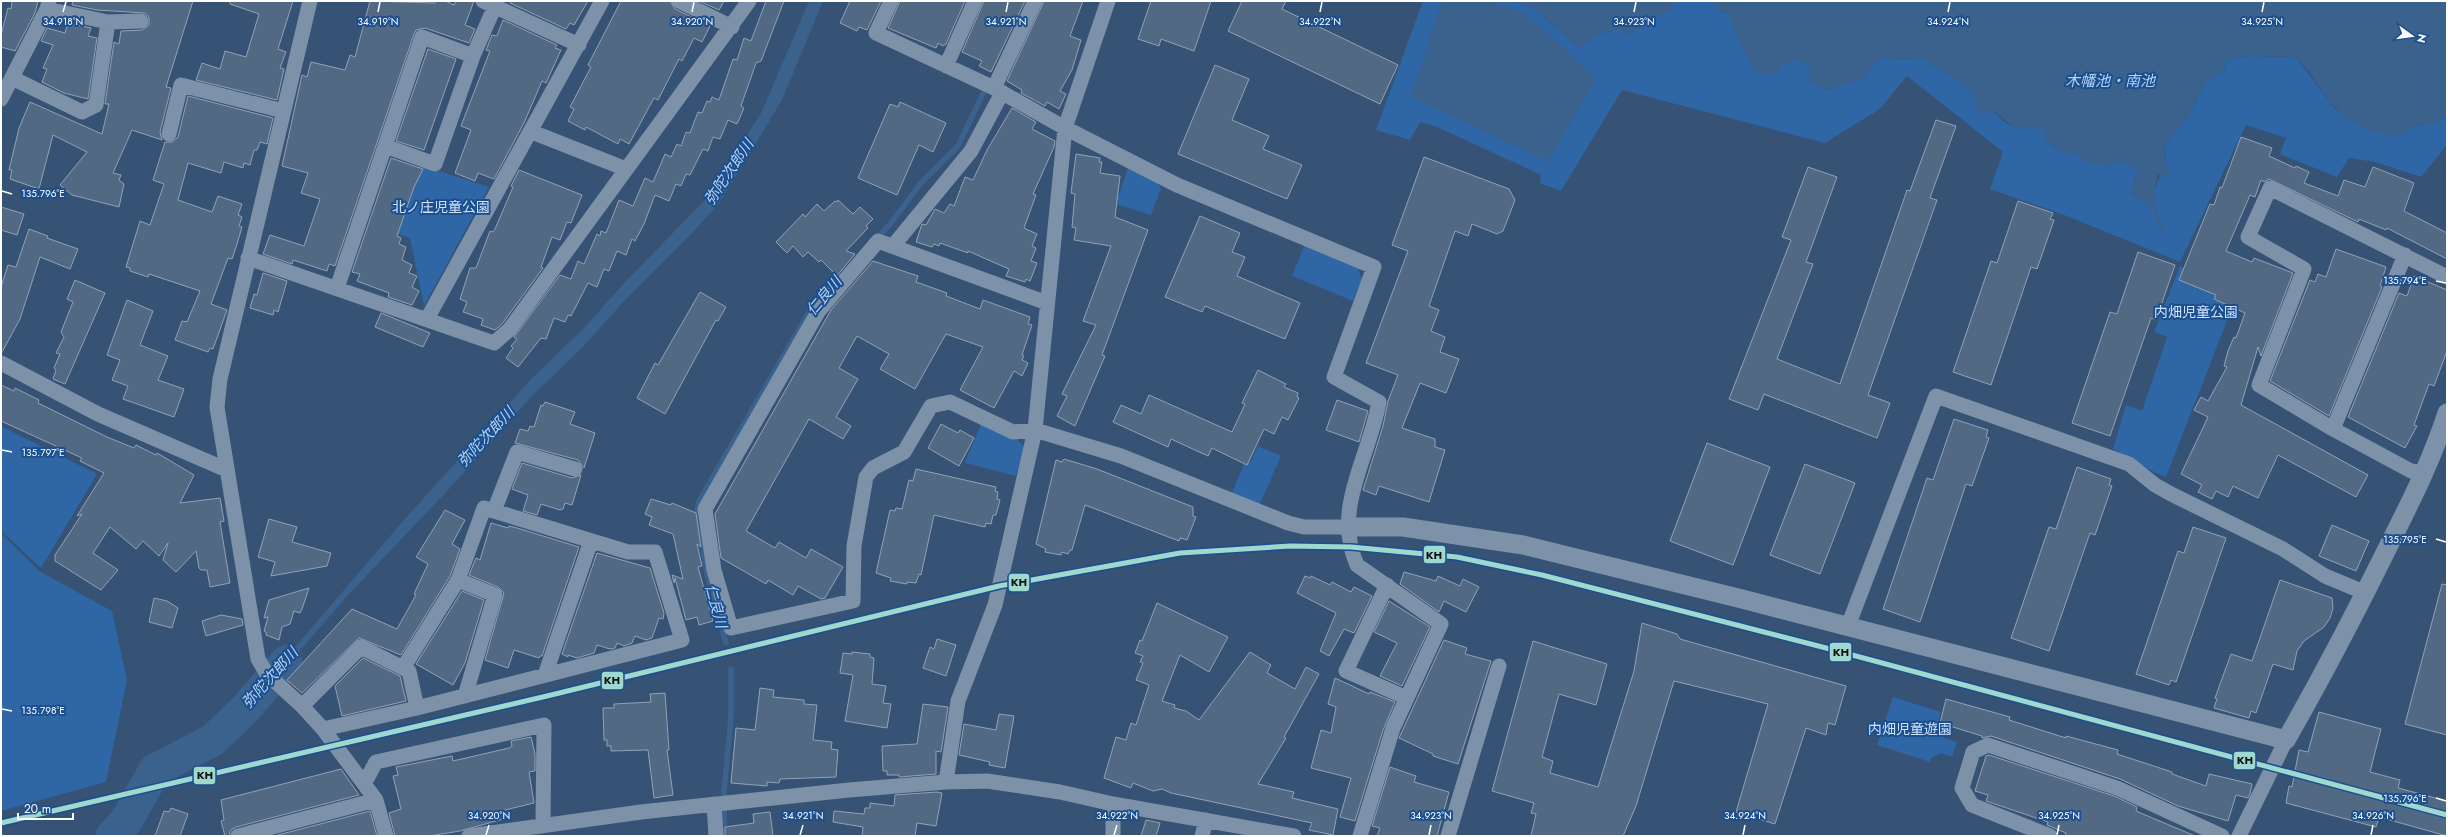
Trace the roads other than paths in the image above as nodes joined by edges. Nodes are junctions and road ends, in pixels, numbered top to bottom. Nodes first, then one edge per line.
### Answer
1 (310, 1) edge
2 (602, 1) edge
3 (679, 1) edge
4 (749, 1) edge
5 (891, 1) edge
6 (975, 1) edge
7 (1034, 1) edge
8 (1108, 1) edge
9 (489, 4) edge
10 (48, 5) edge
11 (141, 21) dead end
12 (108, 22) junction
13 (732, 28) junction
14 (579, 45) junction
15 (473, 56) junction
16 (946, 66) junction
17 (12, 78) junction
18 (996, 89) junction
19 (1, 99) edge
20 (283, 111) junction
21 (1065, 128) junction
22 (532, 132) junction
23 (169, 134) dead end
24 (385, 146) junction
25 (626, 169) junction
26 (893, 246) junction
27 (2405, 255) junction
28 (248, 258) junction
29 (2447, 277) edge
30 (337, 288) junction
31 (1047, 304) junction
32 (427, 319) junction
33 (1, 363) edge
34 (2447, 413) edge
35 (2333, 429) junction
36 (1035, 430) junction
37 (575, 469) dead end
38 (227, 470) junction
39 (2425, 473) junction
40 (494, 511) junction
41 (1347, 527) junction
42 (591, 541) junction
43 (458, 580) junction
44 (1386, 586) junction
45 (2366, 593) junction
46 (1848, 626) junction
47 (1499, 666) dead end
48 (403, 668) junction
49 (545, 675) junction
50 (465, 696) junction
51 (1407, 698) junction
52 (302, 706) junction
53 (417, 708) junction
54 (323, 730) junction
55 (2286, 740) junction
56 (946, 782) junction
57 (364, 784) junction
58 (376, 800) junction
59 (715, 804) junction
60 (1113, 804) junction
61 (1206, 820) junction
62 (543, 825) junction
63 (238, 836) edge
64 (386, 836) edge
65 (469, 836) edge
66 (716, 836) edge
67 (1113, 836) edge
68 (1202, 836) edge
69 (1294, 836) edge
70 (1360, 836) edge
71 (1448, 836) edge
72 (2050, 836) edge
73 (2222, 836) edge
74 (2238, 836) edge

1 - 20 street
2 - 14 street
3 - 13 street
4 - 13 street
5 - 16 street
6 - 16 street
7 - 18 street
8 - 21 street
9 - 14 street
9 - 15 street
10 - 12 street
10 - 17 street
11 - 12 street
12 - 17 street
13 - 25 street
14 - 22 street
15 - 24 street
15 - 24 street
16 - 18 street
17 - 19 street
18 - 21 street
18 - 26 street
20 - 23 street
20 - 28 street
21 - 31 street
21 - 41 street
22 - 25 street
22 - 32 street
24 - 30 street
25 - 32 street
26 - 31 street
26 - 36 street
27 - 29 street
27 - 35 street
27 - 35 street
28 - 30 street
28 - 38 street
30 - 32 street
31 - 36 street
33 - 38 street
34 - 39 street
35 - 39 street
36 - 41 street
36 - 56 street
37 - 40 street
38 - 52 street
39 - 45 street
40 - 42 street
40 - 43 street
41 - 44 street
41 - 46 street
42 - 49 street
42 - 49 street
43 - 48 street
43 - 50 street
44 - 51 street
44 - 51 street
45 - 46 street
45 - 55 street
46 - 55 street
47 - 71 street
48 - 52 street
48 - 53 street
49 - 50 street
50 - 53 street
51 - 70 street
52 - 54 street
53 - 54 street
54 - 57 street
55 - 74 street
56 - 59 street
56 - 60 street
57 - 58 street
57 - 62 street
58 - 63 street
58 - 64 street
59 - 62 street
59 - 66 street
60 - 61 street
60 - 67 street
61 - 68 street
61 - 69 street
62 - 65 street
72 - 73 street

